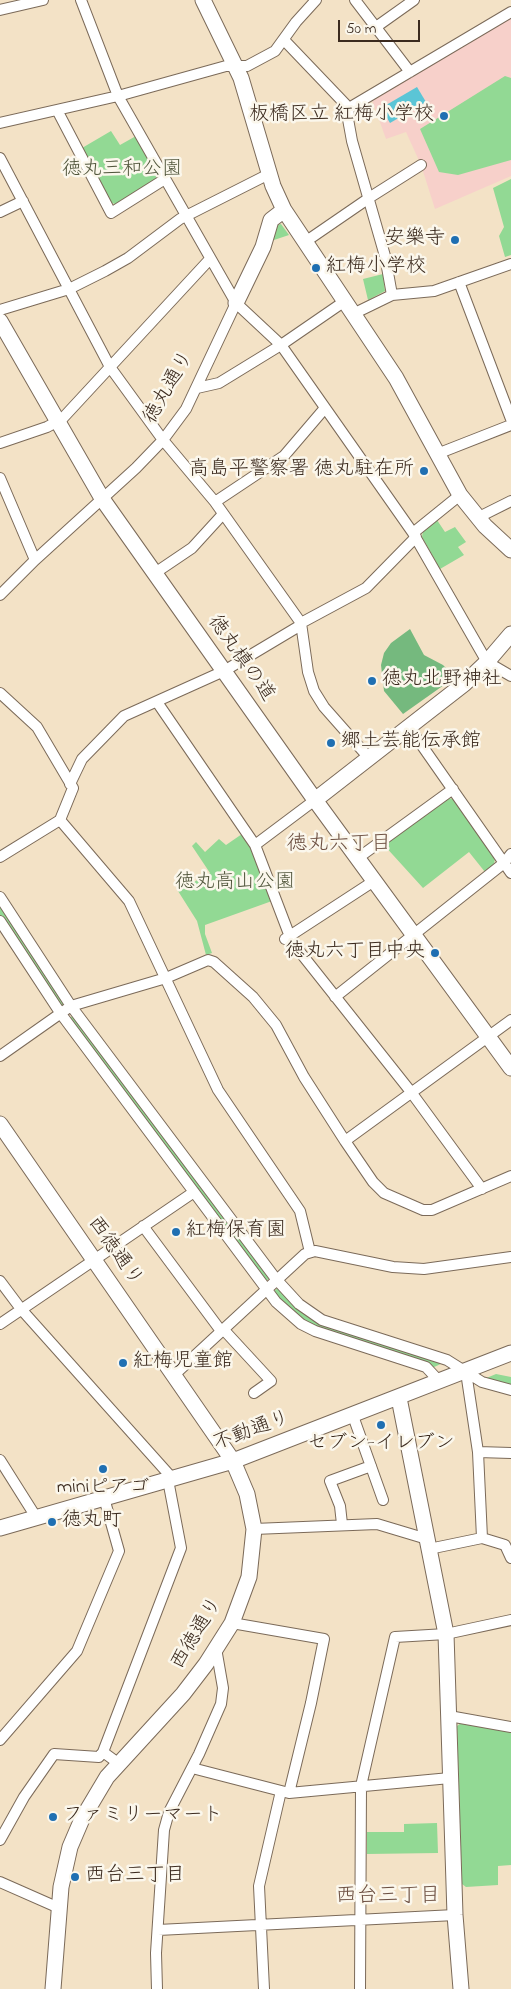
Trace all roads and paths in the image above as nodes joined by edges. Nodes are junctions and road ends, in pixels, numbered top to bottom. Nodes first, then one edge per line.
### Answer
1 (43, 0) edge
2 (81, 0) edge
3 (316, 0) edge
4 (354, 0) edge
5 (414, 0) edge
6 (207, 1) edge
7 (0, 10) edge
8 (511, 12) edge
9 (376, 27) junction
10 (284, 40) junction
11 (236, 66) junction
12 (410, 72) junction
13 (118, 96) junction
14 (349, 108) junction
15 (57, 110) junction
16 (0, 124) edge
17 (0, 158) edge
18 (421, 165) dead end
19 (269, 174) junction
20 (165, 179) junction
21 (368, 198) junction
22 (23, 201) junction
23 (284, 210) junction
24 (0, 212) edge
25 (185, 216) junction
26 (305, 242) junction
27 (210, 259) junction
28 (511, 264) edge
29 (459, 282) junction
30 (69, 289) junction
31 (392, 296) junction
32 (345, 301) junction
33 (236, 303) junction
34 (0, 310) edge
35 (353, 314) junction
36 (0, 321) edge
37 (281, 345) junction
38 (110, 367) junction
39 (197, 388) junction
40 (325, 408) junction
41 (511, 419) edge
42 (58, 421) junction
43 (511, 425) edge
44 (163, 440) junction
45 (0, 443) edge
46 (437, 454) junction
47 (0, 478) edge
48 (460, 495) junction
49 (103, 500) junction
50 (511, 501) edge
51 (215, 502) junction
52 (223, 514) junction
53 (477, 518) junction
54 (414, 535) junction
55 (511, 550) edge
56 (35, 560) junction
57 (155, 573) junction
58 (0, 595) edge
59 (301, 624) junction
60 (511, 634) edge
61 (487, 662) junction
62 (224, 671) junction
63 (511, 676) edge
64 (0, 693) edge
65 (157, 702) junction
66 (409, 727) junction
67 (368, 758) junction
68 (70, 784) junction
69 (453, 789) junction
70 (315, 800) junction
71 (60, 820) junction
72 (255, 845) junction
73 (511, 854) edge
74 (0, 857) edge
75 (358, 858) junction
76 (504, 862) junction
77 (511, 873) edge
78 (374, 880) junction
79 (0, 897) edge
80 (0, 921) edge
81 (414, 934) junction
82 (287, 938) junction
83 (166, 978) junction
84 (335, 996) junction
85 (71, 1006) junction
86 (61, 1014) junction
87 (511, 1020) edge
88 (488, 1036) junction
89 (0, 1056) edge
90 (511, 1068) edge
91 (412, 1092) junction
92 (0, 1124) edge
93 (345, 1140) junction
94 (511, 1176) edge
95 (482, 1189) junction
96 (194, 1192) junction
97 (143, 1226) junction
98 (310, 1252) junction
99 (511, 1256) edge
100 (94, 1260) junction
101 (276, 1279) junction
102 (0, 1281) edge
103 (266, 1288) junction
104 (21, 1309) junction
105 (0, 1324) edge
106 (222, 1330) junction
107 (511, 1353) edge
108 (466, 1372) junction
109 (174, 1375) junction
110 (440, 1382) junction
111 (511, 1390) edge
112 (254, 1393) dead end
113 (399, 1398) junction
114 (353, 1416) junction
115 (478, 1452) junction
116 (511, 1453) edge
117 (0, 1460) edge
118 (233, 1461) junction
119 (370, 1466) junction
120 (170, 1479) junction
121 (104, 1498) junction
122 (383, 1500) dead end
123 (36, 1517) junction
124 (342, 1524) junction
125 (0, 1528) edge
126 (254, 1529) junction
127 (482, 1538) junction
128 (428, 1544) junction
129 (508, 1544) edge
130 (511, 1558) edge
131 (511, 1620) edge
132 (232, 1623) junction
133 (446, 1634) junction
134 (216, 1648) junction
135 (449, 1716) junction
136 (511, 1727) edge
137 (0, 1740) edge
138 (103, 1752) junction
139 (118, 1763) junction
140 (192, 1768) junction
141 (450, 1778) junction
142 (361, 1786) junction
143 (285, 1792) junction
144 (0, 1840) edge
145 (0, 1882) edge
146 (59, 1908) junction
147 (455, 1915) junction
148 (361, 1919) junction
149 (260, 1924) junction
150 (158, 1930) junction
151 (53, 1989) edge
152 (157, 1989) edge
153 (264, 1989) edge
154 (360, 1989) edge
155 (460, 1989) edge

1 - 7 street
2 - 13 street
3 - 10 street
4 - 9 street
5 - 9 street
6 - 11 street
8 - 12 street
9 - 12 street
10 - 11 street
10 - 14 street
11 - 13 street
11 - 19 street
12 - 14 street
13 - 15 street
13 - 20 street
14 - 21 street
15 - 16 street
15 - 20 street
17 - 22 street
18 - 21 street
19 - 23 street
19 - 25 street
20 - 25 street
21 - 26 street
21 - 31 street
22 - 24 street
22 - 30 street
23 - 26 street
23 - 33 street, 徳丸通り
25 - 27 street
25 - 30 street
26 - 32 street
27 - 33 street
27 - 38 street
28 - 29 street
29 - 31 street
29 - 41 street
30 - 34 street
30 - 38 street
31 - 35 street
32 - 35 street
32 - 37 street
33 - 37 street
33 - 39 street, 徳丸通り
35 - 46 street
36 - 42 street, 徳丸槙の道
37 - 39 street
37 - 40 street
38 - 42 street
38 - 44 street
39 - 44 street, 徳丸通り
40 - 51 street
40 - 54 street
42 - 45 street
42 - 49 street, 徳丸槙の道
43 - 46 street
44 - 49 street, 徳丸通り
44 - 51 street
46 - 48 street
47 - 56 street
48 - 53 street
48 - 54 street
49 - 56 street, 徳丸通り
49 - 57 street, 徳丸槙の道
50 - 53 street
51 - 52 street
52 - 57 street
52 - 59 street
53 - 55 street
54 - 59 street
54 - 61 street
56 - 58 street, 徳丸通り
57 - 62 street, 徳丸槙の道
59 - 62 street
59 - 67 street
60 - 61 street
61 - 63 street
61 - 66 street
62 - 65 street
62 - 70 street, 徳丸槙の道
64 - 68 street
65 - 68 street
65 - 72 street
66 - 67 street
66 - 69 street
67 - 70 street
68 - 71 street
69 - 75 street
69 - 76 street
70 - 72 street
70 - 75 street, 徳丸槙の道
71 - 74 street
71 - 83 street
72 - 82 street
73 - 76 street
75 - 78 street, 徳丸槙の道
76 - 77 street
76 - 81 street
78 - 81 street, 徳丸槙の道
78 - 82 street
79 - 85 street
80 - 86 street
81 - 84 street
81 - 88 street, 徳丸槙の道
82 - 84 street
83 - 85 street
83 - 93 street
83 - 98 street
84 - 91 street
85 - 86 street
85 - 101 street
86 - 89 street
86 - 96 street
87 - 88 street
88 - 90 street, 徳丸槙の道
88 - 91 street
91 - 93 street
91 - 95 street
92 - 100 street, 西徳通り
93 - 95 street
94 - 95 street
96 - 97 street
96 - 103 street
97 - 100 street
97 - 106 street
98 - 99 street
98 - 101 street
100 - 104 street
100 - 109 street, 西徳通り
101 - 103 street
101 - 108 street
102 - 104 street
103 - 106 street
103 - 110 street
104 - 105 street
104 - 120 street
106 - 109 street
106 - 112 street
107 - 108 street, 不動通り
108 - 110 street, 不動通り
108 - 111 street
108 - 115 street
109 - 118 street, 西徳通り
110 - 113 street, 不動通り
113 - 114 street, 不動通り
113 - 128 street
114 - 118 street, 不動通り
114 - 119 street
115 - 116 street
115 - 127 street
117 - 123 street
118 - 120 street, 不動通り
118 - 126 street, 西徳通り
119 - 122 street
119 - 124 street
120 - 121 street, 不動通り
120 - 138 street
121 - 123 street, 不動通り
121 - 137 street
123 - 125 street, 不動通り
124 - 126 street
124 - 128 street
126 - 132 street, 西徳通り
127 - 128 street
127 - 129 street
128 - 133 street
129 - 130 street
131 - 133 street
132 - 134 street, 西徳通り
132 - 143 street
133 - 135 street
133 - 142 street
134 - 139 street, 西徳通り
134 - 140 street
135 - 136 street
135 - 141 street
138 - 139 street
138 - 144 street
139 - 146 street, 西徳通り
140 - 143 street
140 - 150 street
141 - 142 street
141 - 147 street
142 - 143 street
142 - 148 street
143 - 149 street
145 - 146 street
146 - 151 street, 西徳通り
147 - 148 street
147 - 155 street
148 - 149 street
148 - 154 street
149 - 150 street
149 - 153 street
150 - 152 street

